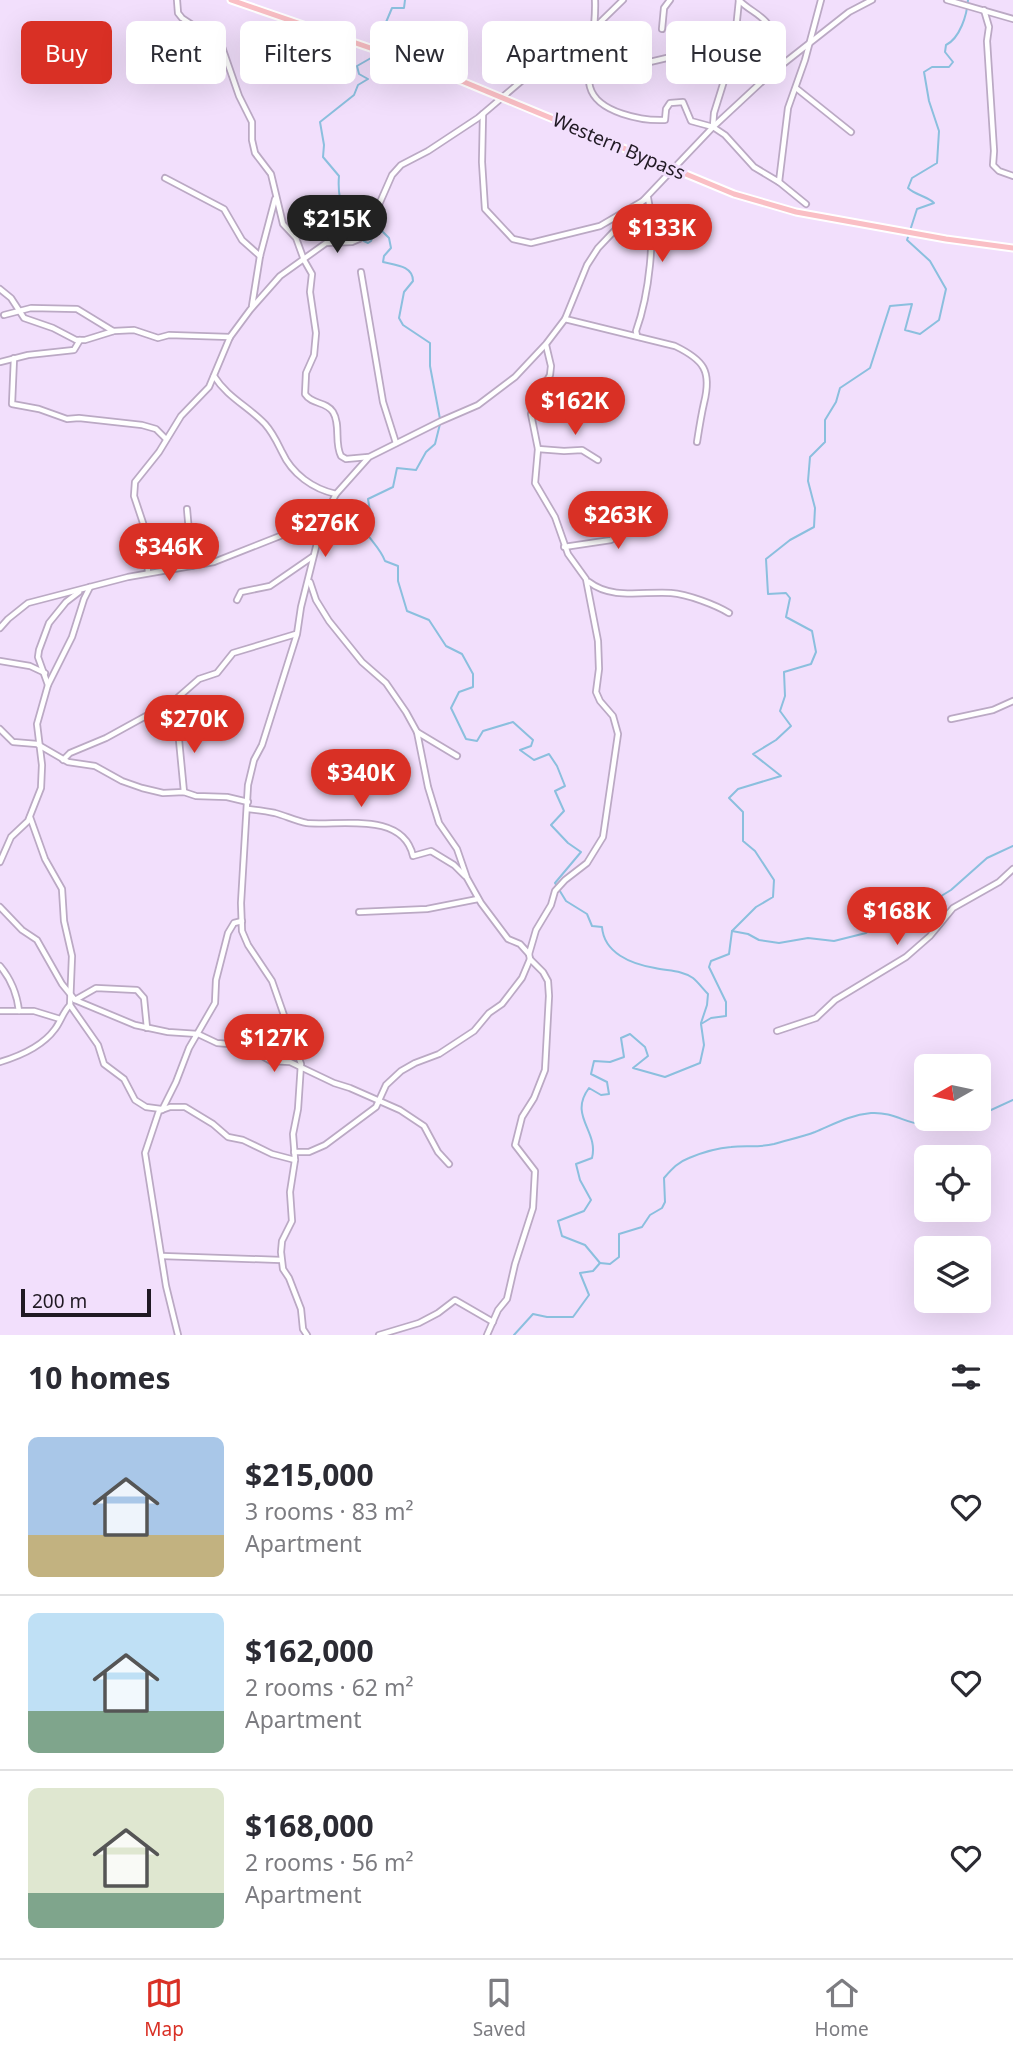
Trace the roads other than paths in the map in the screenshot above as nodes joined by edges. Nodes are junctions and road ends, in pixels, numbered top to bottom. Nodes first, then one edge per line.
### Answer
1 (177, 0) edge
2 (231, 0) edge
3 (595, 0) edge
4 (622, 0) edge
5 (670, 0) edge
6 (739, 0) edge
7 (821, 0) edge
8 (872, 0) edge
9 (947, 0) edge
10 (984, 10) junction
11 (1013, 19) edge
12 (594, 21) edge
13 (601, 21) edge
14 (765, 21) edge
15 (662, 29) dead end
16 (808, 46) junction
17 (786, 61) edge
18 (519, 84) edge
19 (589, 84) edge
20 (761, 84) edge
21 (796, 88) junction
22 (504, 97) junction
23 (483, 114) junction
24 (713, 127) junction
25 (851, 132) dead end
26 (674, 170) junction
27 (1013, 176) edge
28 (165, 178) dead end
29 (779, 182) junction
30 (648, 198) junction
31 (275, 199) junction
32 (806, 204) dead end
33 (1013, 248) edge
34 (260, 256) junction
35 (304, 260) junction
36 (361, 272) dead end
37 (0, 289) edge
38 (18, 310) junction
39 (250, 310) junction
40 (4, 315) dead end
41 (565, 319) junction
42 (114, 331) junction
43 (637, 336) junction
44 (230, 337) junction
45 (80, 340) junction
46 (546, 344) junction
47 (14, 358) junction
48 (0, 362) edge
49 (214, 375) junction
50 (166, 439) junction
51 (697, 442) dead end
52 (396, 443) junction
53 (538, 449) junction
54 (369, 457) junction
55 (598, 460) dead end
56 (336, 494) junction
57 (187, 509) dead end
58 (323, 519) junction
59 (653, 521) dead end
60 (564, 547) junction
61 (313, 556) junction
62 (192, 566) junction
63 (148, 573) junction
64 (309, 578) junction
65 (586, 579) junction
66 (90, 587) junction
67 (82, 590) junction
68 (237, 600) dead end
69 (729, 614) dead end
70 (0, 628) edge
71 (297, 634) junction
72 (0, 661) edge
73 (45, 674) junction
74 (48, 685) junction
75 (1013, 701) edge
76 (177, 719) dead end
77 (951, 719) dead end
78 (0, 729) edge
79 (417, 732) junction
80 (40, 745) junction
81 (457, 756) dead end
82 (63, 760) junction
83 (184, 792) junction
84 (248, 802) junction
85 (248, 809) junction
86 (30, 817) junction
87 (460, 857) junction
88 (0, 862) edge
89 (454, 865) junction
90 (1013, 869) edge
91 (467, 878) junction
92 (478, 899) junction
93 (0, 907) edge
94 (359, 912) dead end
95 (242, 921) junction
96 (529, 957) junction
97 (0, 966) edge
98 (73, 1002) junction
99 (0, 1011) edge
100 (19, 1011) junction
101 (60, 1019) junction
102 (147, 1028) junction
103 (777, 1031) dead end
104 (198, 1034) junction
105 (0, 1061) edge
106 (300, 1068) junction
107 (379, 1101) junction
108 (162, 1109) junction
109 (295, 1152) junction
110 (295, 1160) junction
111 (449, 1164) dead end
112 (162, 1256) junction
113 (281, 1260) junction
114 (493, 1322) junction
115 (178, 1335) edge
116 (307, 1335) edge
117 (379, 1335) edge
118 (487, 1335) edge

1 - 31 street
2 - 22 main road, Western Bypass
3 - 12 street
4 - 13 street
5 - 15 street
6 - 14 street
6 - 24 street
7 - 16 street
8 - 16 street
9 - 10 street
10 - 11 street
10 - 27 street
16 - 17 street
16 - 21 street
18 - 22 street
19 - 24 street
20 - 24 street
21 - 25 street
21 - 29 street
22 - 23 street
22 - 26 main road, Western Bypass
23 - 30 street
23 - 35 street
24 - 26 street
24 - 29 street
26 - 30 street
26 - 33 main road, Western Bypass
28 - 34 street
29 - 32 street
30 - 41 street
30 - 43 street
31 - 34 street
31 - 35 street
34 - 39 street
35 - 39 street
35 - 54 street
36 - 52 street
37 - 38 street
38 - 40 street
38 - 42 street
38 - 45 street
39 - 44 street
41 - 43 street
41 - 46 street
42 - 44 street
42 - 45 street
43 - 51 street
44 - 49 street
45 - 47 street
46 - 52 street
46 - 53 street
47 - 48 street
47 - 50 street
49 - 50 street
49 - 56 street
50 - 63 street
52 - 54 street
53 - 55 street
53 - 60 street
54 - 56 street
56 - 58 street
57 - 62 street
58 - 61 street
58 - 62 street
59 - 60 street
60 - 65 street
61 - 64 street
61 - 68 street
62 - 63 street
63 - 66 street
64 - 71 street
64 - 79 street
65 - 69 street
65 - 96 street
66 - 67 street
66 - 74 street
67 - 70 street
67 - 73 street
71 - 82 street
71 - 84 street
72 - 73 street
73 - 74 street
74 - 80 street
75 - 77 street
76 - 83 street
78 - 80 street
79 - 81 street
79 - 87 street
80 - 82 street
80 - 86 street
82 - 83 street
83 - 84 street
84 - 85 street
85 - 89 street
85 - 95 street
86 - 88 street
86 - 98 street
87 - 89 street
87 - 91 street
89 - 91 street
90 - 103 street
91 - 92 street
92 - 94 street
92 - 96 street
93 - 98 street
95 - 104 street
95 - 106 street
96 - 107 street
96 - 114 street
97 - 100 street
98 - 101 street
98 - 102 street
98 - 102 street
98 - 108 street
99 - 100 street
100 - 101 street
101 - 105 street
102 - 104 street
104 - 106 street
104 - 108 street
106 - 107 street
106 - 109 street
107 - 109 street
107 - 111 street
108 - 110 street
108 - 112 street
109 - 110 street
110 - 113 street
112 - 113 street
112 - 115 street
113 - 116 street
114 - 117 street
114 - 118 street

